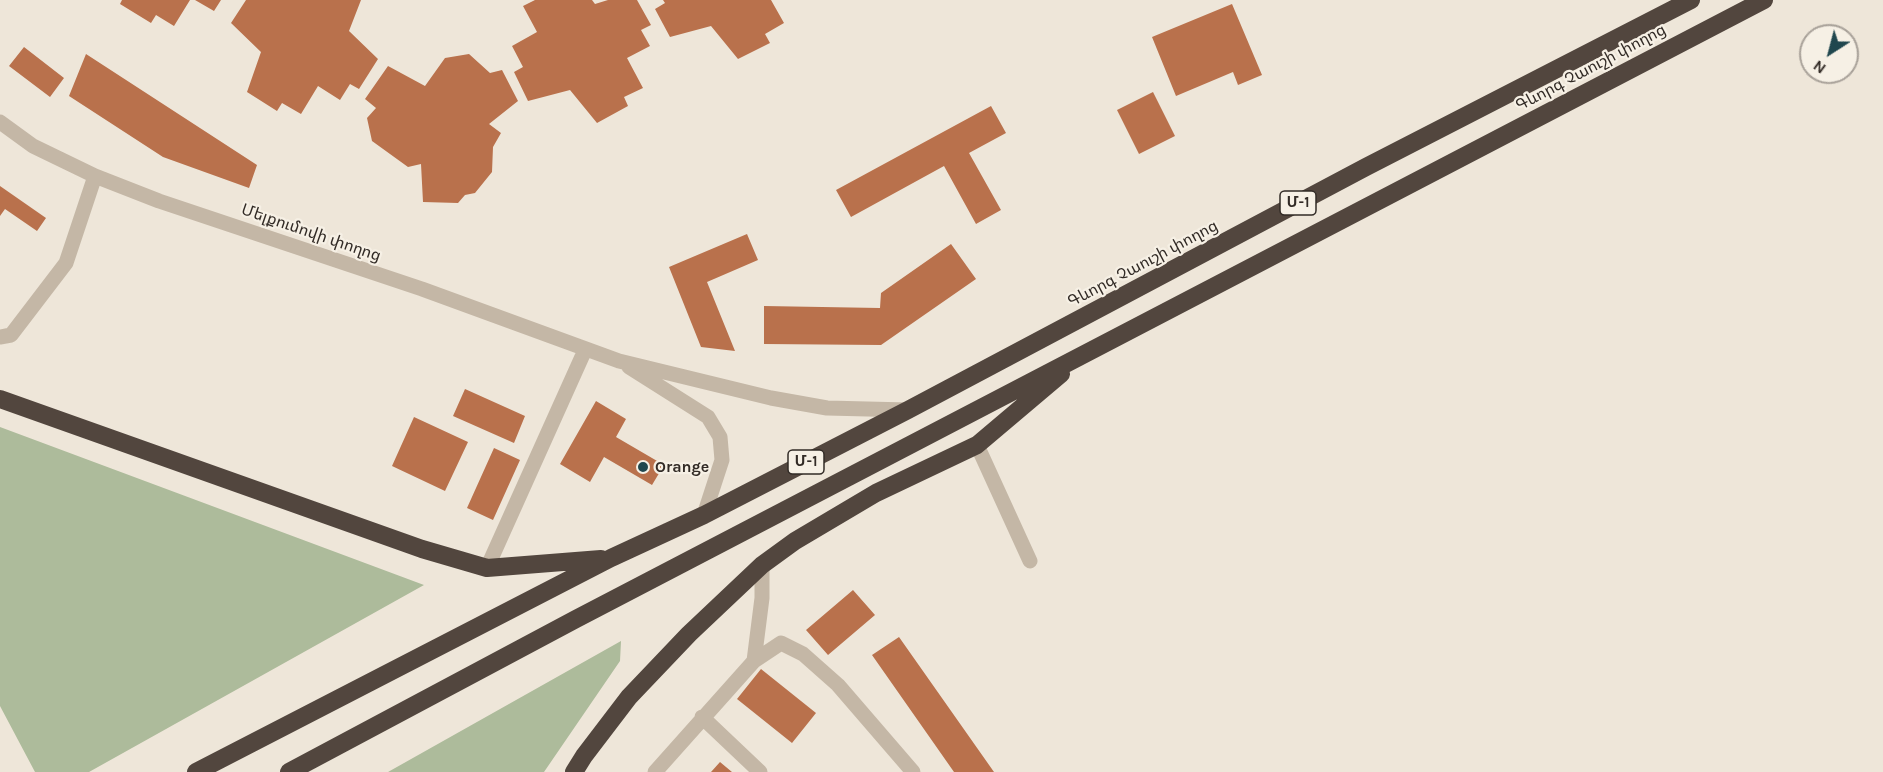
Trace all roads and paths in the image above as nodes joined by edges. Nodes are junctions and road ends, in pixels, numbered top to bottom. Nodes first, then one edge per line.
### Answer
1 (1690, 0) edge
2 (1764, 0) edge
3 (0, 122) edge
4 (95, 176) junction
5 (0, 337) edge
6 (585, 350) junction
7 (1085, 353) junction
8 (619, 361) junction
9 (0, 399) edge
10 (908, 410) junction
11 (977, 445) junction
12 (704, 515) junction
13 (612, 558) junction
14 (1029, 561) dead end
15 (762, 565) junction
16 (487, 568) junction
17 (754, 661) junction
18 (702, 717) junction
19 (195, 772) edge
20 (289, 772) edge
21 (574, 772) edge
22 (655, 772) edge
23 (760, 772) edge
24 (913, 772) edge

1 - 10 highway, Գևորգ Չաուշի փողոց / Մ-1
2 - 7 highway, Գևորգ Չաուշի փողոց / Մ-1
3 - 4 street, Մելքումովի փողոց
4 - 5 street
4 - 6 street, Մելքումովի փողոց
6 - 8 street, Մելքումովի փողոց
6 - 16 street
7 - 11 highway
7 - 20 highway
8 - 10 street, Մելքումովի փողոց
8 - 12 street, Մելքումովի փողոց
9 - 16 highway
10 - 12 highway, Գևորգ Չաուշի փողոց / Մ-1
11 - 14 street
11 - 15 highway
12 - 13 highway, Գևորգ Չաուշի փողոց / Մ-1
13 - 16 highway
13 - 19 highway, Գևորգ Չաուշի փողոց
15 - 17 street
15 - 21 highway
17 - 18 street
17 - 24 street
18 - 22 street
18 - 23 street

